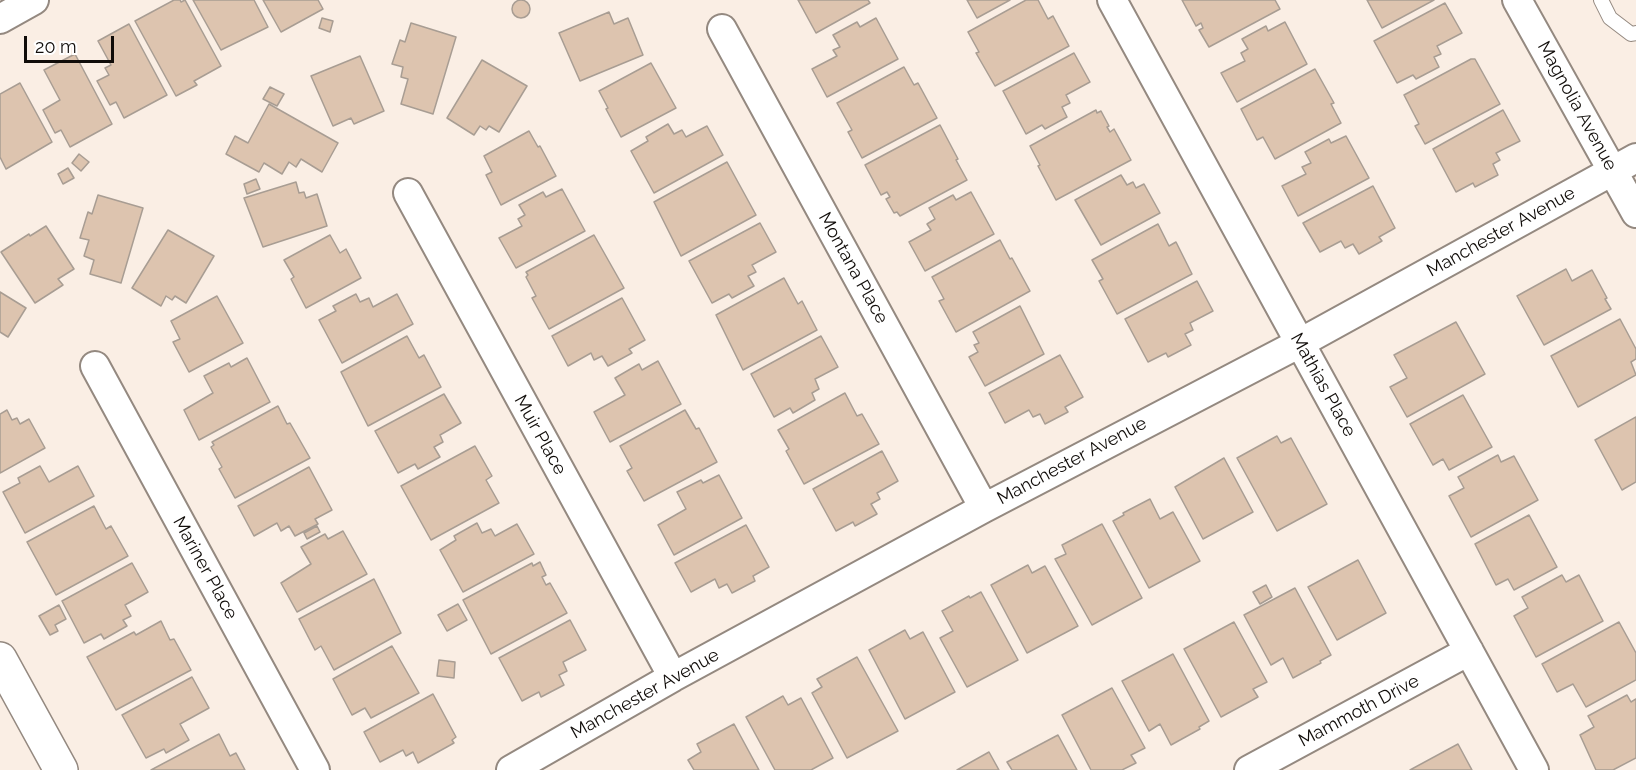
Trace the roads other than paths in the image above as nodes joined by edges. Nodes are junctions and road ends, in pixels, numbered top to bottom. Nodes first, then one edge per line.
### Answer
1 (34, 0) edge
2 (1112, 0) edge
3 (1517, 0) edge
4 (1601, 0) edge
5 (0, 19) edge
6 (722, 29) dead end
7 (1636, 33) edge
8 (1624, 164) edge
9 (408, 193) dead end
10 (1636, 213) edge
11 (1300, 343) junction
12 (95, 366) dead end
13 (984, 508) junction
14 (1469, 651) junction
15 (0, 660) edge
16 (673, 677) junction
17 (61, 770) edge
18 (315, 770) edge
19 (511, 770) edge
20 (1249, 770) edge
21 (1534, 770) edge

1 - 5 street
2 - 11 street, Mathias Place
3 - 8 street, Magnolia Avenue
4 - 7 lane
6 - 13 street, Montana Place
8 - 10 street, Magnolia Avenue
8 - 11 street, Manchester Avenue
9 - 16 street, Muir Place
11 - 13 street, Manchester Avenue
11 - 14 street, Mathias Place
12 - 18 street, Mariner Place
13 - 16 street, Manchester Avenue
14 - 20 street, Mammoth Drive
14 - 21 street, Mathias Place
15 - 17 street
16 - 19 street, Manchester Avenue

